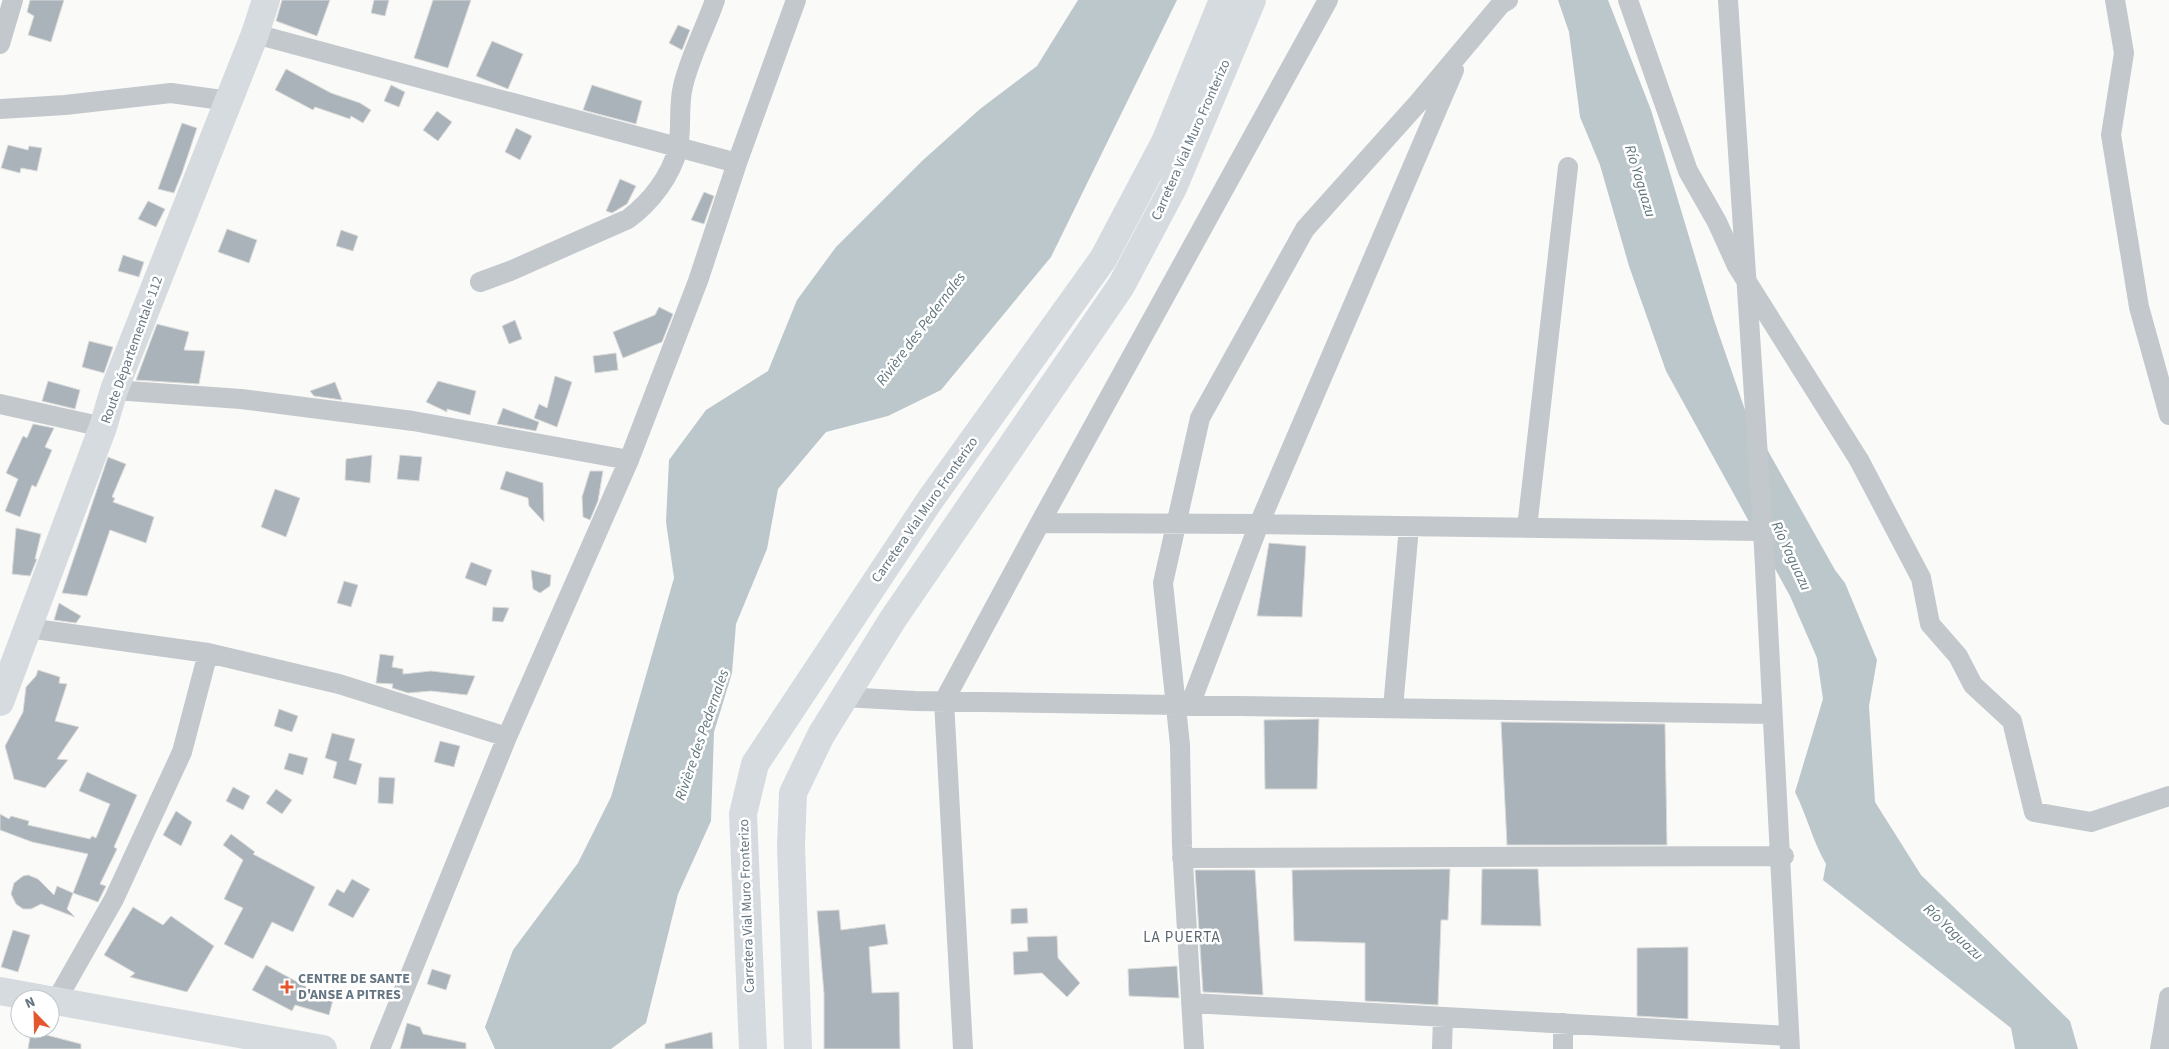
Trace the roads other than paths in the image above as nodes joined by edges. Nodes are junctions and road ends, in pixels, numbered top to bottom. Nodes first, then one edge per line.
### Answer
1 (12, 0) edge
2 (266, 0) edge
3 (716, 0) edge
4 (796, 0) edge
5 (1223, 0) edge
6 (1252, 0) edge
7 (1328, 0) edge
8 (1508, 0) edge
9 (1628, 0) edge
10 (1728, 0) edge
11 (2115, 0) edge
12 (256, 34) junction
13 (0, 44) edge
14 (1463, 50) junction
15 (229, 101) junction
16 (0, 109) edge
17 (678, 147) junction
18 (737, 163) junction
19 (1568, 167) dead end
20 (480, 282) dead end
21 (114, 390) junction
22 (0, 404) edge
23 (2169, 415) edge
24 (104, 427) junction
25 (629, 460) junction
26 (1040, 523) junction
27 (1259, 524) junction
28 (1178, 525) junction
29 (1409, 527) junction
30 (1527, 528) junction
31 (1762, 531) junction
32 (28, 628) junction
33 (208, 653) junction
34 (844, 697) junction
35 (944, 701) junction
36 (0, 702) edge
37 (1182, 704) junction
38 (1393, 708) junction
39 (1772, 714) junction
40 (507, 737) junction
41 (2169, 796) edge
42 (1784, 856) dead end
43 (1182, 858) junction
44 (57, 989) edge
45 (2169, 996) edge
46 (60, 1002) edge
47 (1192, 1004) junction
48 (1443, 1017) junction
49 (1563, 1023) junction
50 (1790, 1042) edge
51 (323, 1049) edge
52 (380, 1049) edge
53 (752, 1049) edge
54 (798, 1049) edge
55 (963, 1049) edge
56 (1194, 1049) edge
57 (1442, 1049) edge
58 (1563, 1049) edge
59 (2160, 1049) edge

1 - 13 street
2 - 12 street, Route Départementale 112
3 - 17 street
4 - 18 street
5 - 53 street, Carretera Vial Muro Fronterizo
6 - 34 street, Carretera Vial Muro Fronterizo
7 - 26 street
8 - 14 street
9 - 41 street
10 - 31 street
11 - 23 street
12 - 15 street, Route Départementale 112
12 - 17 street
14 - 27 street
14 - 28 street
15 - 16 street
15 - 21 street, Route Départementale 112
17 - 18 street
17 - 20 street
18 - 25 street
19 - 30 street
21 - 24 street, Route Départementale 112
21 - 25 street
22 - 24 street
24 - 32 street, Route Départementale 112
25 - 40 street
26 - 28 street
26 - 35 street
27 - 28 street
27 - 29 street
27 - 37 street
28 - 37 street
29 - 30 street
29 - 38 street
30 - 31 street
31 - 39 street
32 - 33 street
32 - 36 street, Route Départementale 112
33 - 40 street
33 - 44 street
34 - 35 street
34 - 54 street, Carretera Vial Muro Fronterizo
35 - 37 street
35 - 55 street
37 - 38 street
37 - 43 street
38 - 39 street
39 - 50 street
40 - 52 street
42 - 43 street
43 - 47 street
45 - 59 street
46 - 51 street
47 - 48 street
47 - 56 street
48 - 49 street
48 - 57 street
49 - 50 street
49 - 58 street

